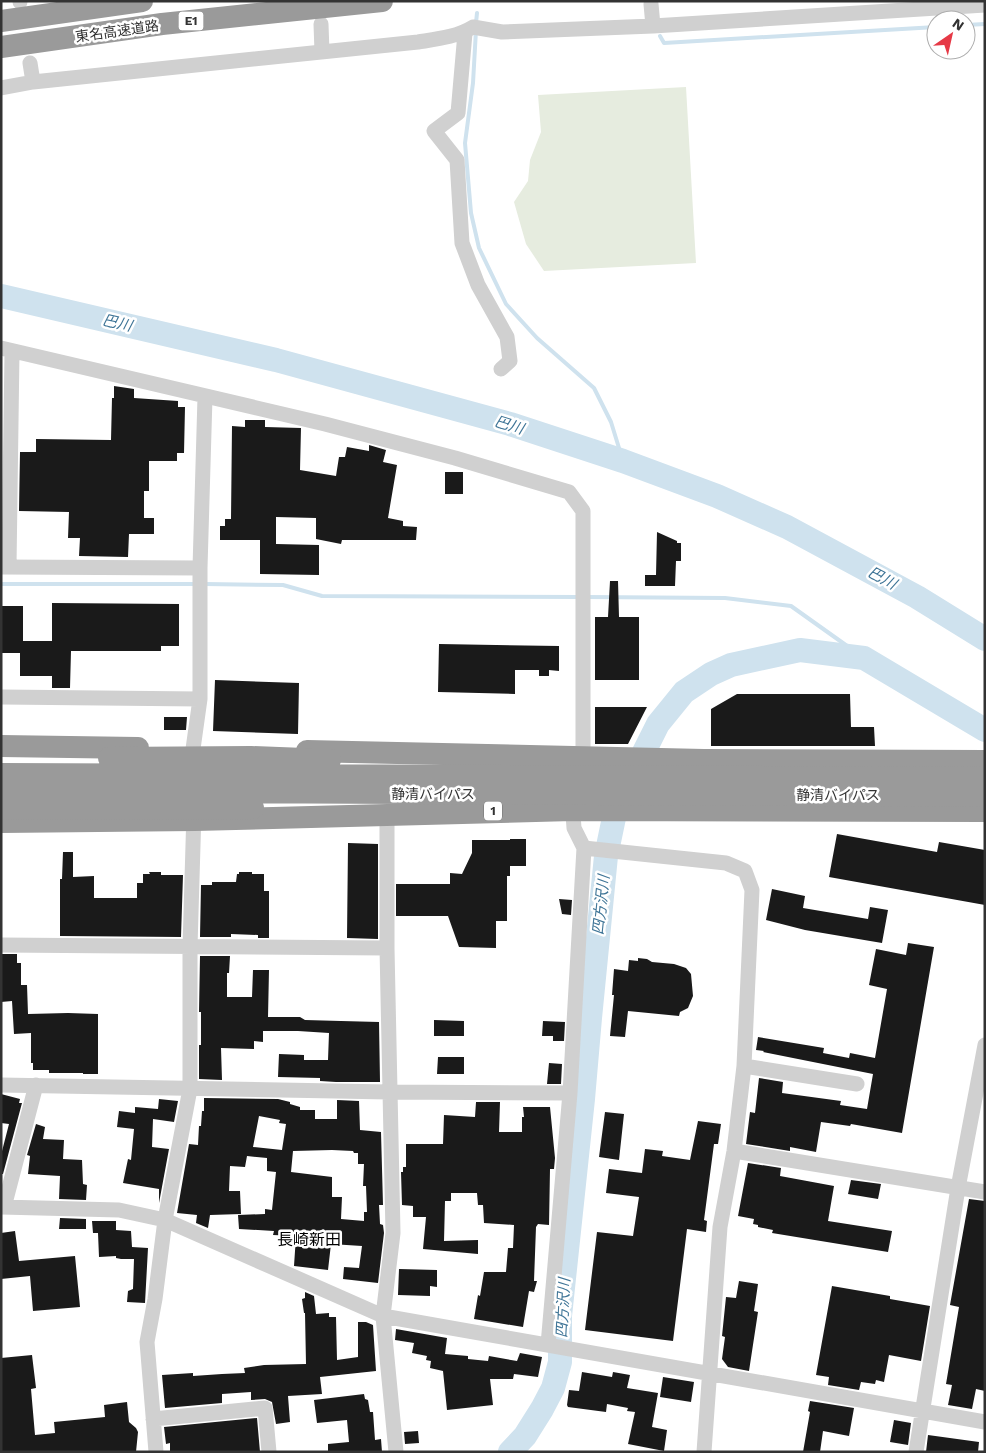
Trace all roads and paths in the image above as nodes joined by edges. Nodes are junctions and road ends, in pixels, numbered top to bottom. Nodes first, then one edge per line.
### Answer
1 (142, 1) edge
2 (382, 1) edge
3 (652, 4) dead end
4 (985, 5) edge
5 (923, 6) edge
6 (1, 21) edge
7 (321, 24) dead end
8 (653, 26) junction
9 (475, 30) junction
10 (1, 47) edge
11 (322, 52) junction
12 (30, 63) dead end
13 (33, 82) junction
14 (1, 88) edge
15 (6, 350) edge
16 (501, 369) dead end
17 (205, 397) junction
18 (5, 567) edge
19 (200, 568) junction
20 (1, 697) edge
21 (200, 699) junction
22 (1, 746) edge
23 (193, 749) junction
24 (1, 757) edge
25 (985, 761) edge
26 (573, 764) junction
27 (1, 774) edge
28 (985, 778) edge
29 (1, 791) edge
30 (985, 796) edge
31 (577, 802) junction
32 (1, 810) edge
33 (985, 811) edge
34 (388, 814) junction
35 (194, 820) junction
36 (1, 822) edge
37 (589, 849) junction
38 (1, 945) edge
39 (190, 947) junction
40 (387, 948) junction
41 (985, 1045) edge
42 (744, 1066) junction
43 (857, 1084) dead end
44 (1, 1085) edge
45 (36, 1085) junction
46 (190, 1089) junction
47 (389, 1092) junction
48 (570, 1093) junction
49 (734, 1151) junction
50 (958, 1188) junction
51 (985, 1192) edge
52 (3, 1207) edge
53 (165, 1220) junction
54 (382, 1316) junction
55 (548, 1346) junction
56 (709, 1373) junction
57 (923, 1411) junction
58 (153, 1419) junction
59 (985, 1422) edge
60 (156, 1452) edge
61 (269, 1452) edge
62 (396, 1452) edge
63 (704, 1452) edge
64 (916, 1452) edge

1 - 6 highway, 東名高速道路
2 - 10 highway, 東名高速道路 / E1
3 - 8 street
4 - 5 street
5 - 8 street
7 - 11 street
8 - 9 street
9 - 11 street
9 - 16 street
11 - 13 street
12 - 13 street
13 - 14 street
15 - 17 street
15 - 18 street
17 - 19 street
17 - 26 street
18 - 19 street
19 - 21 street
20 - 21 street
21 - 23 street
22 - 23 highway
23 - 26 highway
23 - 35 street
24 - 26 highway, bridge
25 - 26 highway
26 - 27 highway, 静清バイパス, bridge
26 - 28 highway, 静清バイパス, bridge
26 - 31 street
29 - 31 highway, 静清バイパス / 1, bridge
30 - 31 highway, 静清バイパス / 1, bridge
31 - 32 highway, bridge
31 - 33 highway, 1
31 - 34 highway, 1
31 - 37 street
34 - 35 highway, 1
34 - 40 street
35 - 36 highway, 1
35 - 39 street
37 - 42 street
37 - 48 street
38 - 39 street
39 - 40 street
39 - 46 street
40 - 47 street
41 - 50 street
42 - 43 street
42 - 49 street
44 - 45 street
45 - 46 street
45 - 52 street
46 - 47 street
46 - 53 street
47 - 48 street
47 - 54 street
48 - 55 street
49 - 50 street
49 - 56 street
50 - 51 street
50 - 57 street
52 - 53 street
53 - 54 street
53 - 58 street
54 - 55 street
54 - 62 street
55 - 56 street
56 - 57 street
56 - 63 street
57 - 59 street
57 - 64 street
58 - 60 street
58 - 61 street

